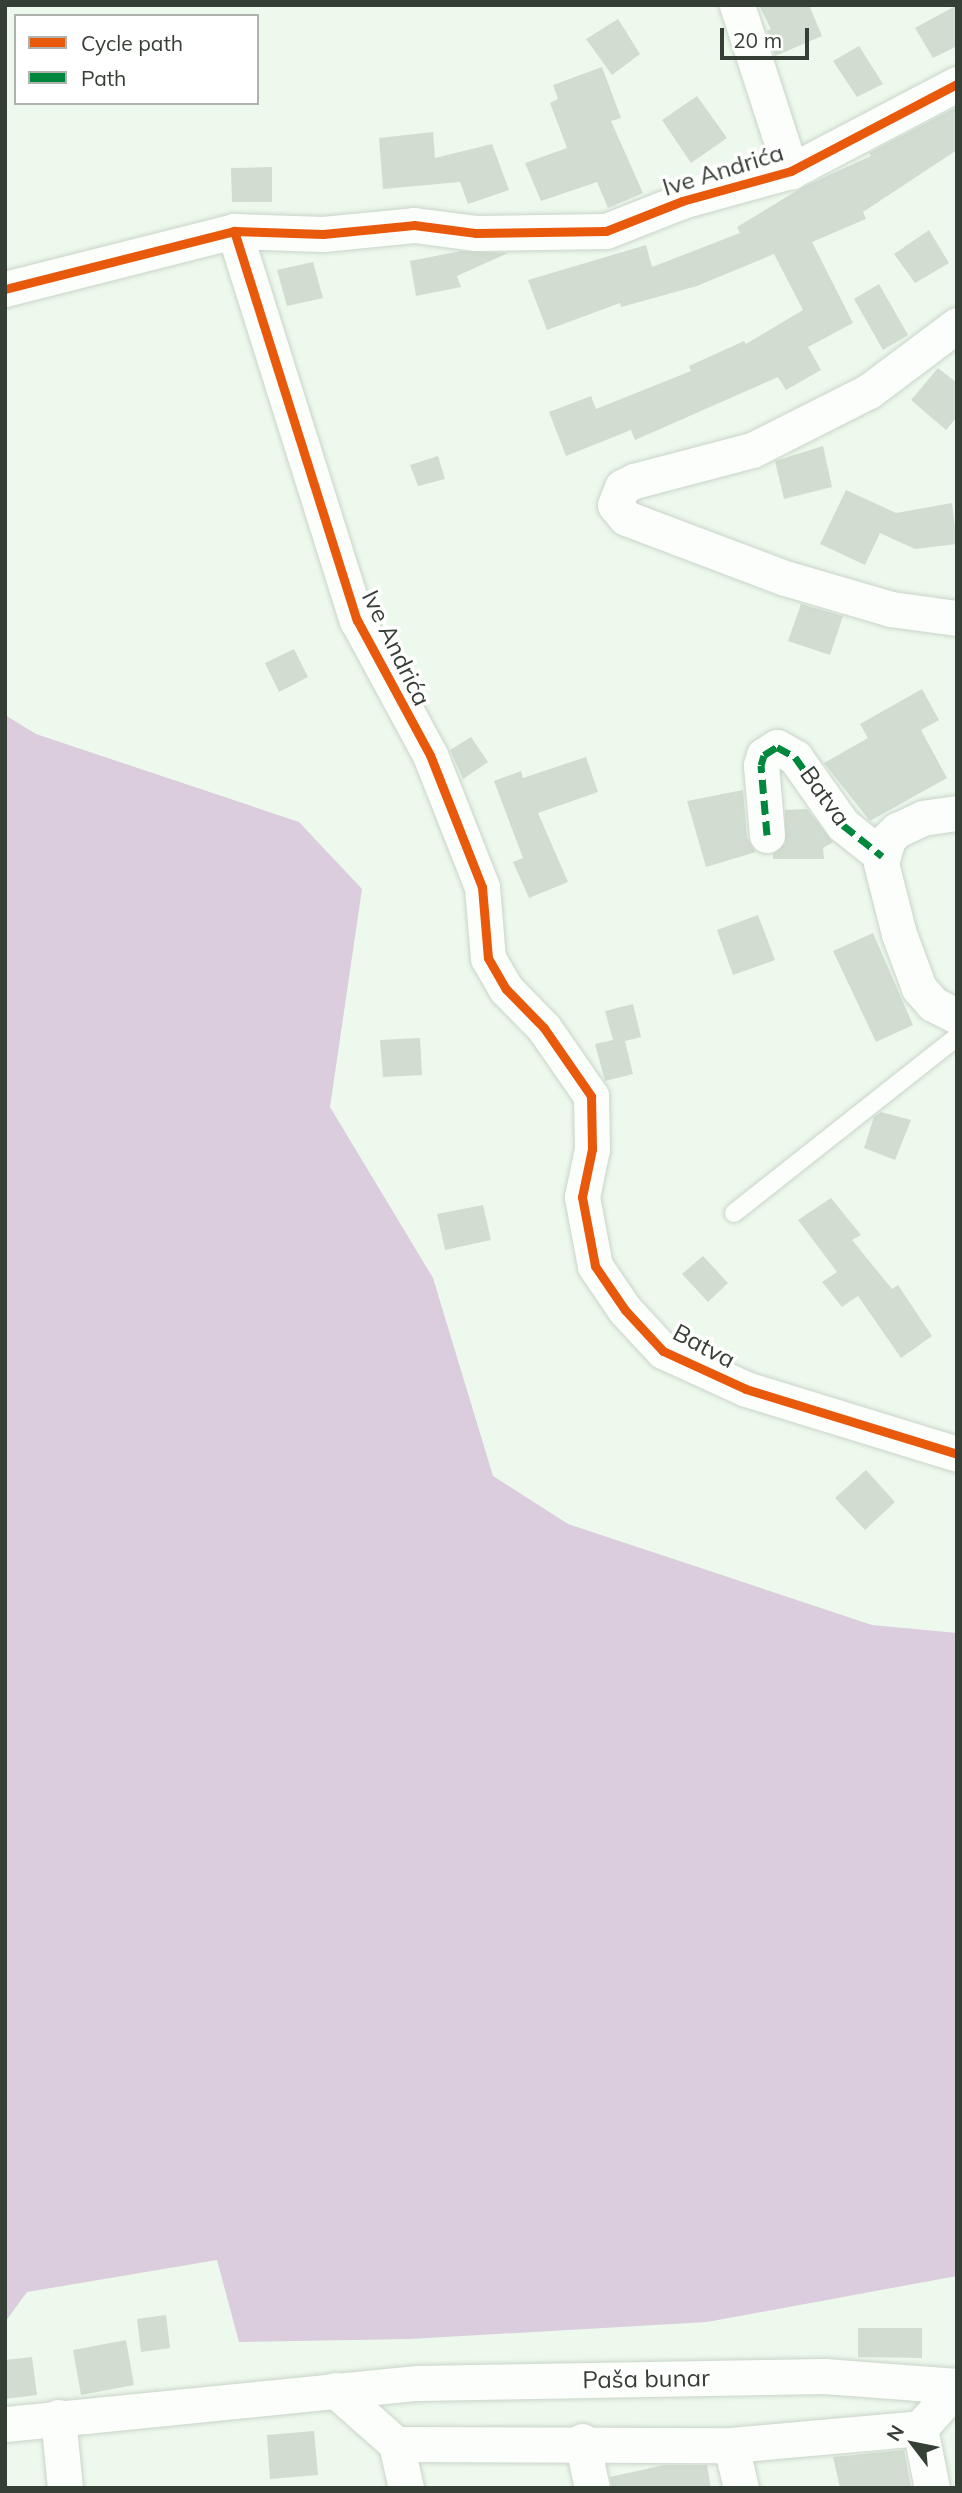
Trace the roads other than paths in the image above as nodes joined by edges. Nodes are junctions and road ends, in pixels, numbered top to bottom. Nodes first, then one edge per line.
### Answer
1 (737, 5) edge
2 (957, 83) edge
3 (791, 171) junction
4 (234, 231) junction
5 (5, 289) edge
6 (957, 325) edge
7 (957, 618) edge
8 (957, 813) edge
9 (767, 835) dead end
10 (881, 856) junction
11 (957, 1016) edge
12 (957, 1037) edge
13 (565, 1057) joint
14 (734, 1213) dead end
15 (957, 1454) edge
16 (957, 2387) edge
17 (335, 2390) junction
18 (58, 2417) junction
19 (5, 2424) edge
20 (920, 2428) junction
21 (582, 2441) junction
22 (396, 2444) junction
23 (730, 2445) junction
24 (65, 2488) edge
25 (405, 2488) edge
26 (592, 2488) edge
27 (741, 2488) edge
28 (932, 2488) edge

1 - 3 street, Ive Andrića
2 - 3 street, Ive Andrića
3 - 4 street, Ive Andrića
4 - 5 street, Ive Andrića
4 - 13 street, Ive Andrića
6 - 7 street
8 - 10 street
9 - 10 street, Batva
10 - 11 street
12 - 14 lane
13 - 15 street, Batva
16 - 17 street, Paša bunar
16 - 20 street, Paša bunar
17 - 18 street, Paša bunar
17 - 22 street
18 - 19 street, Paša bunar
18 - 24 street
20 - 23 street
20 - 28 street
21 - 22 street
21 - 23 street
21 - 26 street
22 - 25 street
23 - 27 street

